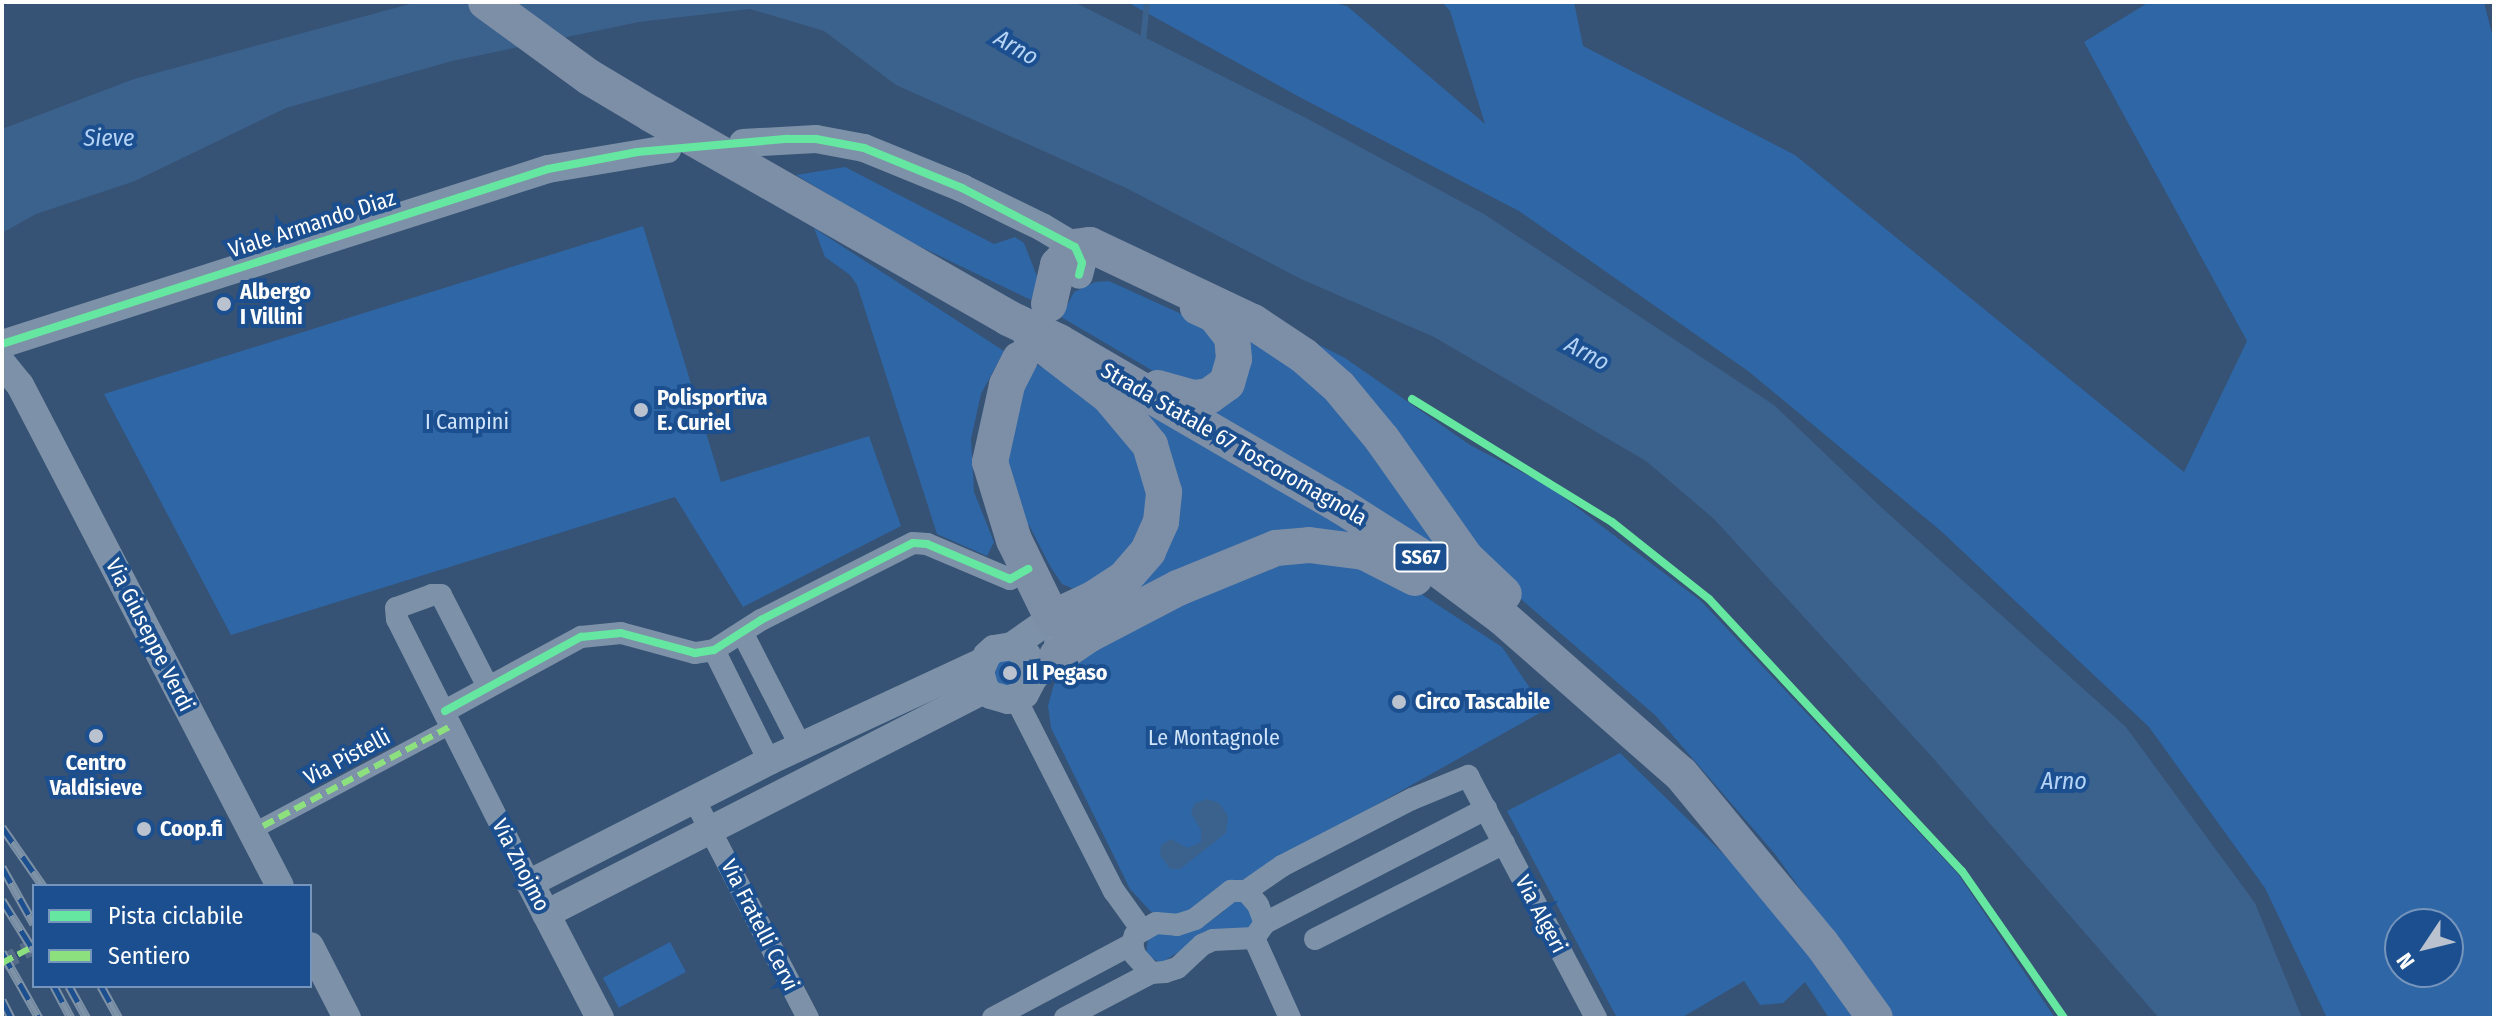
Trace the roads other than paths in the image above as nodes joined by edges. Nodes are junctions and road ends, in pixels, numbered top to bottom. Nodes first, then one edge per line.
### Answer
1 (486, 2) edge
2 (743, 143) dead end
3 (667, 149) dead end
4 (1077, 261) junction
5 (61, 325) junction
6 (2, 344) edge
7 (1020, 359) dead end
8 (2, 363) edge
9 (20, 385) junction
10 (1116, 387) junction
11 (1028, 569) junction
12 (1052, 618) junction
13 (743, 634) junction
14 (1012, 646) junction
15 (714, 650) junction
16 (1046, 666) junction
17 (983, 676) junction
18 (488, 687) junction
19 (1016, 699) junction
20 (923, 704) junction
21 (1606, 705) junction
22 (448, 718) junction
23 (801, 747) junction
24 (769, 761) junction
25 (1681, 774) junction
26 (694, 799) junction
27 (1486, 809) junction
28 (263, 826) dead end
29 (711, 831) junction
30 (1504, 843) junction
31 (530, 883) junction
32 (279, 884) edge
33 (1246, 891) junction
34 (546, 914) junction
35 (1260, 930) junction
36 (1137, 937) junction
37 (1315, 939) dead end
38 (312, 950) edge
39 (1151, 973) junction
40 (1060, 983) junction
41 (1070, 1015) edge
42 (347, 1018) edge
43 (600, 1018) edge
44 (808, 1018) edge
45 (993, 1018) edge
46 (1290, 1018) edge
47 (1596, 1018) edge
48 (1875, 1018) edge

1 - 10 main road, bridge
2 - 4 street
3 - 5 street, Viale Armando Diaz
4 - 10 main road
4 - 25 main road
5 - 6 street, Viale Armando Diaz
5 - 9 street
7 - 11 main road
8 - 9 street, Via Giuseppe Verdi
9 - 32 street, Via Giuseppe Verdi
10 - 12 main road
10 - 21 main road, Strada Statale 67 Toscoromagnola / SS67
11 - 12 main road
11 - 13 street
12 - 14 street
12 - 16 street
13 - 15 street
13 - 23 street
14 - 16 street
14 - 17 street
15 - 18 street
15 - 24 street
16 - 19 street
16 - 21 main road
17 - 19 street
17 - 20 street
18 - 22 street
18 - 22 street, Via Znojmo
19 - 36 street
20 - 23 street
20 - 29 street
21 - 25 main road, Strada Statale 67 Toscoromagnola / SS67
22 - 28 street, Via Pistelli
22 - 31 street, Via Znojmo
23 - 24 street
24 - 26 street
25 - 48 main road, Strada Statale 67 Toscoromagnola / SS67
26 - 29 street, Via Fratelli Cervi
26 - 31 street
27 - 30 street, Via Algeri
27 - 33 street, Via Algeri
27 - 35 street
29 - 34 street
29 - 44 street, Via Fratelli Cervi
30 - 37 street
30 - 47 street, Via Algeri
31 - 34 street, Via Znojmo
33 - 35 street
33 - 36 street
34 - 43 street, Via Znojmo
35 - 39 street
35 - 46 street
36 - 39 street
36 - 40 street
38 - 42 street
39 - 41 street
40 - 41 street
40 - 45 street

